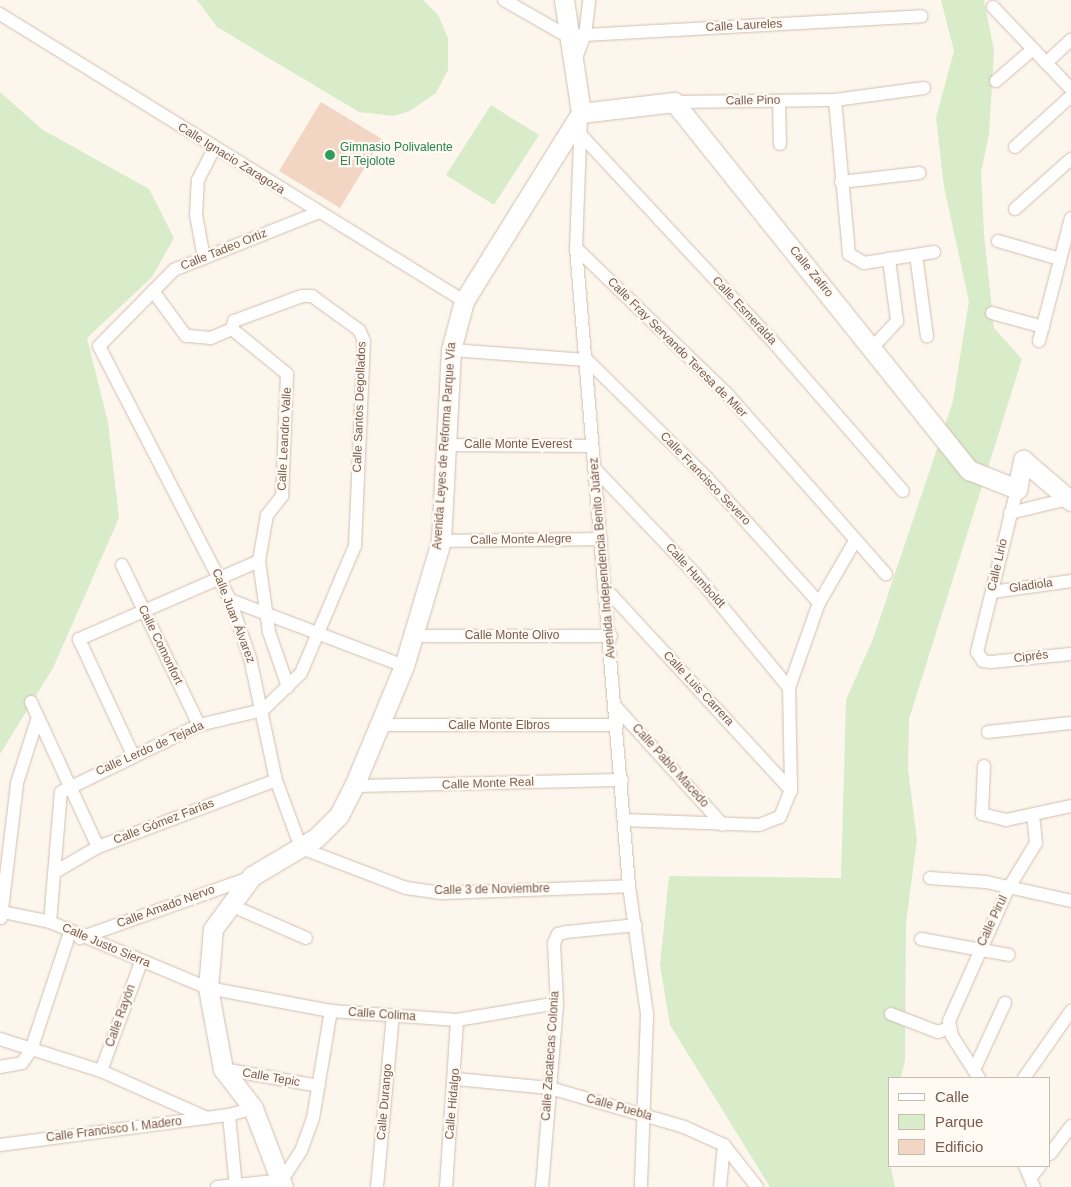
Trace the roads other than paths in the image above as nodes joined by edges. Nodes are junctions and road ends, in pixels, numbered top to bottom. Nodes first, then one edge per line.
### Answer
1 (504, 0) edge
2 (564, 0) edge
3 (589, 0) edge
4 (993, 7) dead end
5 (0, 14) edge
6 (921, 16) dead end
7 (576, 35) junction
8 (1071, 40) edge
9 (1033, 49) junction
10 (1046, 63) junction
11 (996, 81) dead end
12 (924, 88) dead end
13 (1071, 89) edge
14 (1071, 96) edge
15 (835, 100) junction
16 (779, 101) junction
17 (674, 102) junction
18 (581, 113) junction
19 (582, 135) junction
20 (780, 144) dead end
21 (1015, 147) dead end
22 (214, 148) junction
23 (1071, 159) edge
24 (919, 173) dead end
25 (841, 182) junction
26 (1015, 210) dead end
27 (317, 213) junction
28 (1071, 218) edge
29 (998, 241) dead end
30 (576, 248) junction
31 (934, 252) dead end
32 (916, 255) junction
33 (204, 258) junction
34 (889, 259) junction
35 (1060, 259) junction
36 (153, 291) junction
37 (464, 301) junction
38 (992, 313) dead end
39 (1043, 327) junction
40 (232, 329) junction
41 (927, 336) dead end
42 (1039, 341) dead end
43 (99, 346) joint
44 (872, 348) junction
45 (451, 350) junction
46 (587, 360) junction
47 (444, 445) junction
48 (592, 446) junction
49 (595, 469) junction
50 (1017, 488) junction
51 (903, 491) dead end
52 (1070, 500) edge
53 (1010, 512) junction
54 (601, 539) junction
55 (440, 541) junction
56 (855, 541) junction
57 (259, 561) junction
58 (122, 565) dead end
59 (886, 574) dead end
60 (220, 576) junction
61 (1071, 581) edge
62 (605, 588) junction
63 (992, 592) junction
64 (230, 600) junction
65 (819, 603) junction
66 (144, 611) junction
67 (267, 612) junction
68 (316, 632) junction
69 (412, 636) junction
70 (611, 636) junction
71 (1071, 654) edge
72 (991, 662) joint
73 (404, 666) junction
74 (288, 687) junction
75 (789, 688) junction
76 (31, 702) dead end
77 (616, 707) junction
78 (263, 710) junction
79 (37, 720) junction
80 (1071, 723) edge
81 (199, 725) junction
82 (380, 725) junction
83 (617, 725) junction
84 (988, 732) dead end
85 (133, 755) junction
86 (984, 766) dead end
87 (276, 780) junction
88 (622, 780) junction
89 (354, 786) junction
90 (68, 787) junction
91 (791, 790) junction
92 (1071, 806) edge
93 (1033, 816) junction
94 (624, 820) junction
95 (723, 825) junction
96 (98, 847) junction
97 (301, 848) junction
98 (55, 872) junction
99 (252, 876) junction
100 (930, 878) dead end
101 (629, 886) junction
102 (1008, 889) junction
103 (1071, 901) edge
104 (228, 904) junction
105 (2, 916) edge
106 (50, 922) junction
107 (636, 925) junction
108 (75, 935) junction
109 (306, 938) dead end
110 (921, 939) dead end
111 (980, 947) junction
112 (1009, 955) dead end
113 (141, 962) junction
114 (208, 988) junction
115 (557, 1003) junction
116 (1005, 1003) dead end
117 (332, 1011) junction
118 (1071, 1011) edge
119 (892, 1014) dead end
120 (393, 1016) junction
121 (457, 1020) junction
122 (949, 1028) junction
123 (0, 1039) edge
124 (31, 1050) junction
125 (0, 1066) edge
126 (223, 1069) junction
127 (101, 1071) junction
128 (976, 1074) edge
129 (1025, 1077) edge
130 (456, 1079) junction
131 (319, 1086) junction
132 (550, 1088) junction
133 (253, 1108) junction
134 (229, 1115) junction
135 (647, 1116) junction
136 (207, 1118) junction
137 (1071, 1126) edge
138 (1071, 1143) edge
139 (0, 1144) edge
140 (724, 1145) junction
141 (1052, 1152) edge
142 (1039, 1167) edge
143 (1030, 1177) edge
144 (282, 1184) edge
145 (235, 1186) edge
146 (216, 1187) edge
147 (377, 1187) edge
148 (446, 1187) edge
149 (542, 1187) edge
150 (640, 1187) edge
151 (720, 1187) edge
152 (757, 1187) edge

1 - 7 street
2 - 7 street, Avenida Independencia Benito Juárez
3 - 7 street
4 - 9 street
5 - 22 street, Calle Ignacio Zaragoza
6 - 7 street, Calle Laureles
7 - 18 street, Avenida Independencia Benito Juárez
8 - 10 street
9 - 10 street
9 - 11 street
10 - 13 street
12 - 15 street, Calle Pino
14 - 21 street
15 - 16 street, Calle Pino
15 - 25 street
16 - 17 street, Calle Pino
16 - 20 street
17 - 18 street, Calle Pino
17 - 44 street, Calle Zafiro
18 - 19 street, Avenida Independencia Benito Juárez
18 - 37 street, Avenida Leyes de Reforma Parque Vía
19 - 30 street, Avenida Independencia Benito Juárez
19 - 51 street, Calle Esmeralda
22 - 27 street, Calle Ignacio Zaragoza
22 - 33 street
23 - 26 street
24 - 25 street
25 - 34 street
27 - 33 street, Calle Tadeo Ortiz
27 - 37 street, Calle Ignacio Zaragoza
28 - 35 street
29 - 35 street
30 - 46 street, Avenida Independencia Benito Juárez
30 - 56 street, Calle Fray Servando Teresa de Mier
31 - 32 street
32 - 34 street
32 - 41 street
33 - 36 street, Calle Tadeo Ortiz
34 - 44 street
35 - 39 street
36 - 40 street, Calle Santos Degollados
36 - 43 street, Calle Tadeo Ortiz
37 - 45 street, Avenida Leyes de Reforma Parque Vía
38 - 39 street
39 - 42 street
40 - 57 street, Calle Leandro Valle
40 - 68 street, Calle Santos Degollados
43 - 60 street, Calle Juan Álvarez
44 - 50 street, Calle Zafiro
45 - 46 street
45 - 47 street, Avenida Leyes de Reforma Parque Vía
46 - 48 street, Avenida Independencia Benito Juárez
46 - 65 street, Calle Francisco Severo
47 - 48 street, Calle Monte Everest
47 - 55 street, Avenida Leyes de Reforma Parque Vía
48 - 49 street, Avenida Independencia Benito Juárez
49 - 54 street, Avenida Independencia Benito Juárez
49 - 75 street, Calle Humboldt
50 - 52 street, Calle Lirio
50 - 53 street, Calle Lirio
52 - 53 street
53 - 63 street, Calle Lirio
54 - 55 street, Calle Monte Alegre
54 - 62 street, Avenida Independencia Benito Juárez
55 - 69 street, Avenida Leyes de Reforma Parque Vía
56 - 59 street, Calle Fray Servando Teresa de Mier
56 - 65 street
57 - 60 street
57 - 67 street, Calle Leandro Valle
58 - 66 street, Calle Comonfort
60 - 64 street, Calle Juan Álvarez
60 - 66 street
61 - 63 street, Gladiola
62 - 70 street, Avenida Independencia Benito Juárez
62 - 91 street, Calle Luis Carrera
63 - 72 street, Calle Lirio
64 - 67 street
64 - 78 street, Calle Juan Álvarez
65 - 75 street
66 - 81 street, Calle Comonfort
66 - 85 street
67 - 68 street
67 - 74 street, Calle Leandro Valle
68 - 73 street
68 - 74 street, Calle Santos Degollados
69 - 70 street, Calle Monte Olivo
69 - 73 street, Avenida Leyes de Reforma Parque Vía
70 - 77 street, Avenida Independencia Benito Juárez
71 - 72 street, Ciprés
73 - 82 street, Avenida Leyes de Reforma Parque Vía
74 - 78 street, Calle Santos Degollados
75 - 91 street
76 - 79 street
77 - 83 street, Avenida Independencia Benito Juárez
77 - 95 street, Calle Pablo Macedo
78 - 81 street, Calle Lerdo de Tejada
78 - 87 street, Calle Juan Álvarez
79 - 90 street
79 - 105 street
80 - 84 street
81 - 85 street, Calle Lerdo de Tejada
82 - 83 street, Calle Monte Elbros
82 - 89 street, Avenida Leyes de Reforma Parque Vía
83 - 88 street, Avenida Independencia Benito Juárez
85 - 90 street, Calle Lerdo de Tejada
86 - 93 street
87 - 96 street, Calle Gómez Farías
87 - 97 street, Calle Juan Álvarez
88 - 89 street, Calle Monte Real
88 - 94 street, Avenida Independencia Benito Juárez
89 - 97 street, Avenida Leyes de Reforma Parque Vía
90 - 96 street
90 - 98 street
91 - 95 street
92 - 93 street
93 - 102 street, Calle Pirul
94 - 95 street
94 - 101 street, Avenida Independencia Benito Juárez
96 - 98 street, Calle Gómez Farías
97 - 99 street, Avenida Leyes de Reforma Parque Vía
97 - 101 street, Calle 3 de Noviembre
98 - 106 street
99 - 104 street, Avenida Leyes de Reforma Parque Vía
99 - 108 street, Calle Amado Nervo
100 - 102 street
101 - 107 street, Avenida Independencia Benito Juárez
102 - 103 street
102 - 111 street, Calle Pirul
104 - 109 street
104 - 114 street, Avenida Leyes de Reforma Parque Vía
105 - 106 street, Calle Justo Sierra
106 - 108 street, Calle Justo Sierra
107 - 115 street, Calle Zacatecas Colonia
107 - 135 street, Avenida Independencia Benito Juárez
108 - 113 street, Calle Justo Sierra
108 - 124 street
110 - 111 street
111 - 112 street
111 - 122 street, Calle Pirul
113 - 114 street, Calle Justo Sierra
113 - 127 street, Calle Rayón
114 - 117 street, Calle Colima
114 - 126 street, Avenida Leyes de Reforma Parque Vía
115 - 121 street, Calle Colima
115 - 132 street, Calle Zacatecas Colonia
116 - 128 street
117 - 120 street, Calle Colima
117 - 131 street
118 - 129 street
119 - 122 street
120 - 121 street, Calle Colima
120 - 147 street, Calle Durango
121 - 130 street, Calle Hidalgo
122 - 128 street
123 - 124 street
124 - 125 street
124 - 127 street
126 - 131 street, Calle Tepic
126 - 133 street, Avenida Leyes de Reforma Parque Vía
127 - 136 street
130 - 132 street, Calle Puebla
130 - 148 street, Calle Hidalgo
131 - 144 street
132 - 135 street, Calle Puebla
132 - 149 street, Calle Zacatecas Colonia
133 - 134 street, Calle Francisco I. Madero
133 - 144 street, Avenida Leyes de Reforma Parque Vía
134 - 136 street, Calle Francisco I. Madero
134 - 145 street
135 - 140 street, Calle Puebla
135 - 150 street, Avenida Independencia Benito Juárez
136 - 139 street, Calle Francisco I. Madero
137 - 141 street
138 - 141 street
140 - 151 street
140 - 152 street
142 - 143 street
144 - 145 street
145 - 146 street

